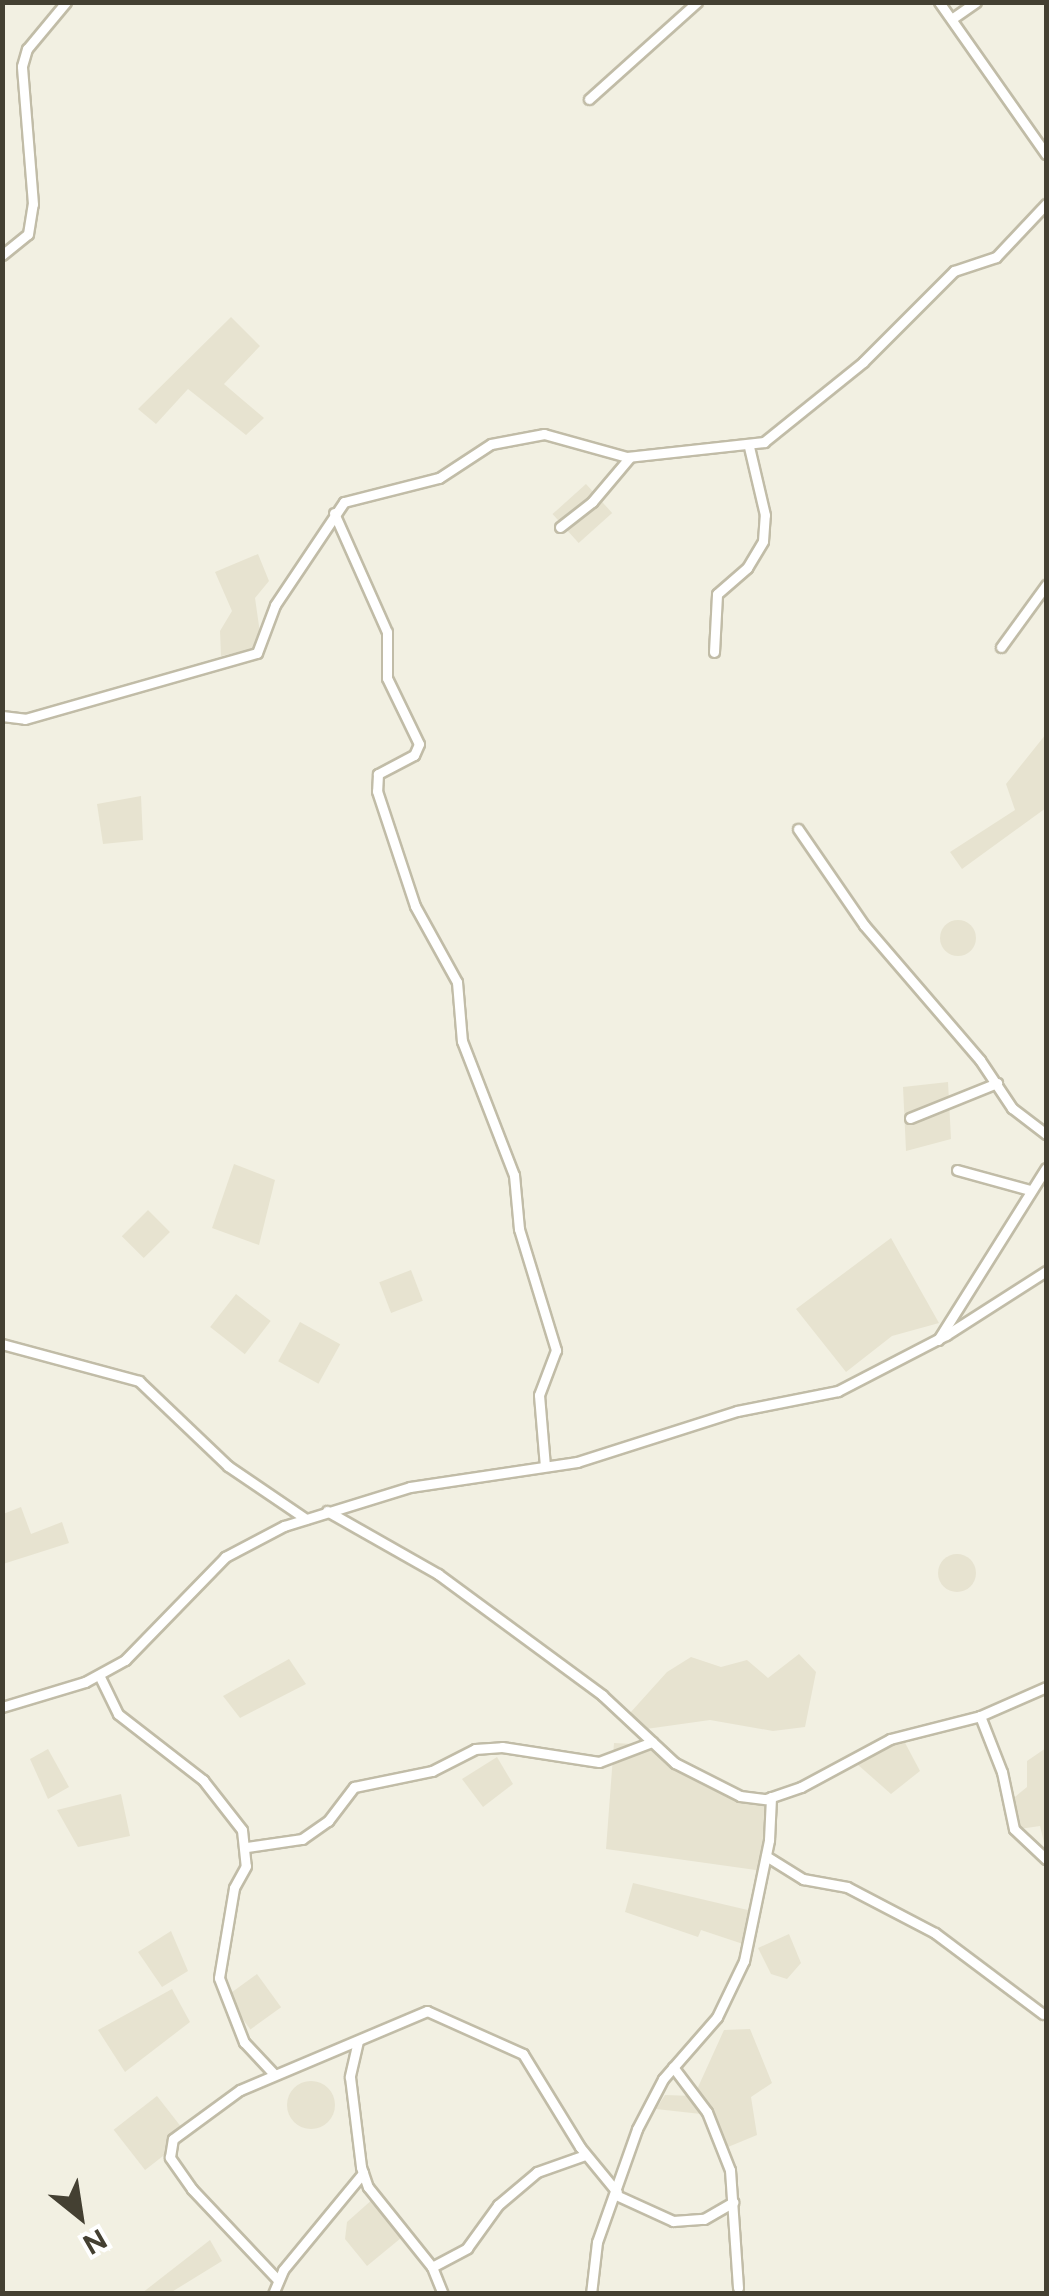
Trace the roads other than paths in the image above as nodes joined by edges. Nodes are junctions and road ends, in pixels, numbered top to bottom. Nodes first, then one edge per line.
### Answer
1 (66, 2) edge
2 (697, 2) edge
3 (939, 2) edge
4 (976, 2) edge
5 (953, 18) junction
6 (589, 99) dead end
7 (1046, 154) edge
8 (1046, 204) edge
9 (2, 255) edge
10 (748, 447) junction
11 (630, 457) junction
12 (334, 513) junction
13 (560, 528) dead end
14 (1046, 585) edge
15 (1002, 647) dead end
16 (714, 652) dead end
17 (2, 716) edge
18 (798, 829) dead end
19 (996, 1083) junction
20 (910, 1118) dead end
21 (1046, 1134) edge
22 (956, 1170) dead end
23 (1046, 1170) edge
24 (1030, 1190) junction
25 (1046, 1271) edge
26 (938, 1340) junction
27 (2, 1344) edge
28 (545, 1466) junction
29 (327, 1512) junction
30 (306, 1519) junction
31 (98, 1675) junction
32 (1046, 1687) edge
33 (2, 1707) edge
34 (980, 1716) junction
35 (652, 1742) junction
36 (771, 1797) junction
37 (246, 1848) junction
38 (766, 1856) junction
39 (1046, 1859) edge
40 (1043, 2014) dead end
41 (358, 2041) junction
42 (672, 2067) junction
43 (274, 2074) junction
44 (585, 2155) junction
45 (363, 2173) junction
46 (616, 2194) junction
47 (732, 2202) junction
48 (432, 2267) junction
49 (278, 2279) junction
50 (738, 2288) dead end
51 (272, 2294) edge
52 (443, 2294) edge
53 (591, 2294) edge

1 - 9 street
2 - 6 street
3 - 5 street
4 - 5 street
5 - 7 street
8 - 10 street
10 - 11 street
10 - 16 street
11 - 12 street
11 - 13 street
12 - 17 street
12 - 28 street
14 - 15 street
18 - 19 street
19 - 20 street
19 - 21 street
22 - 24 street
23 - 24 street
24 - 26 street
25 - 26 street
26 - 28 street
27 - 30 street
28 - 29 street
29 - 30 street
29 - 35 street
30 - 31 street
31 - 33 street
31 - 37 street
32 - 34 street
34 - 36 street
34 - 39 street
35 - 36 street
35 - 37 street
36 - 38 street
37 - 43 street
38 - 40 street
38 - 42 street
41 - 43 street
41 - 44 street
41 - 45 street
42 - 46 street
42 - 47 street
43 - 49 street
44 - 46 street
44 - 48 street
45 - 48 street
45 - 49 street
46 - 47 street
46 - 53 street
47 - 50 street
48 - 52 street
49 - 51 street

